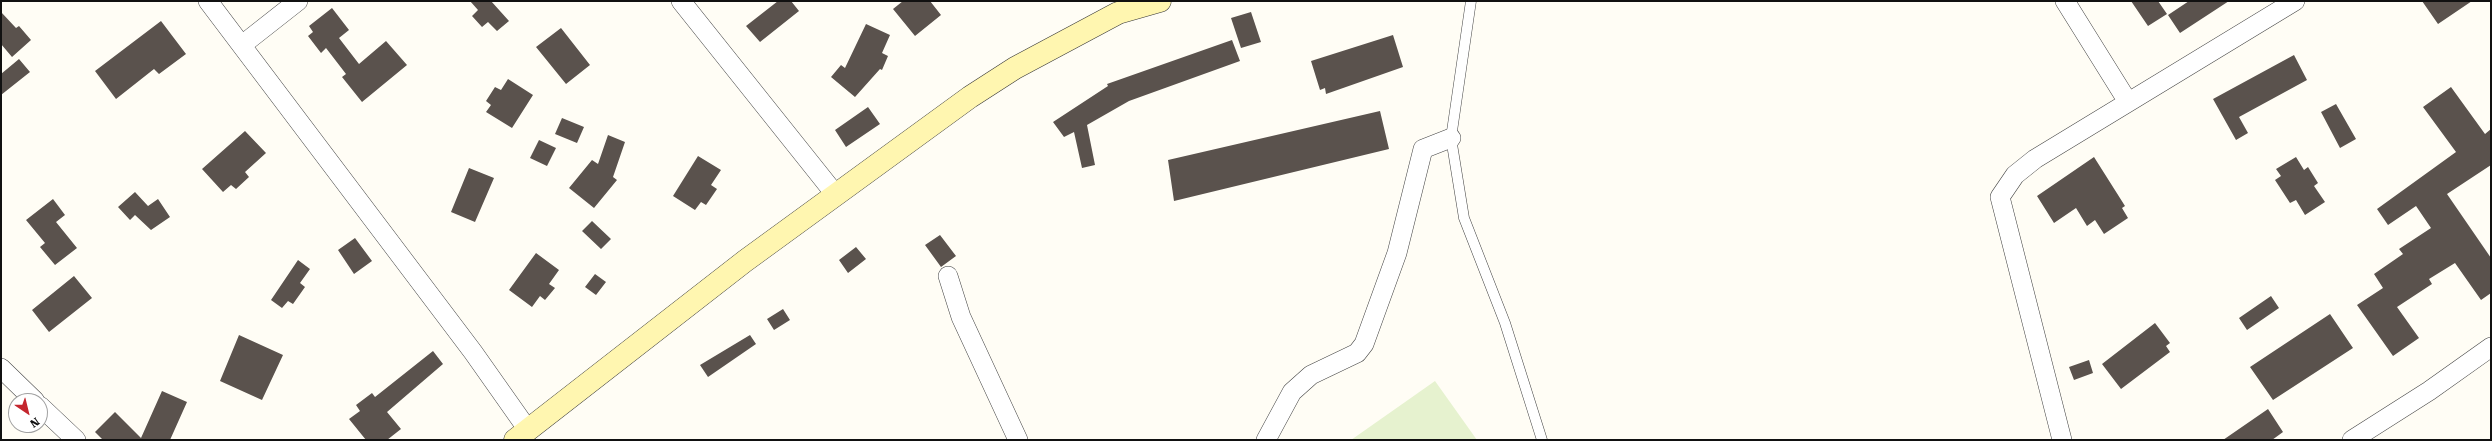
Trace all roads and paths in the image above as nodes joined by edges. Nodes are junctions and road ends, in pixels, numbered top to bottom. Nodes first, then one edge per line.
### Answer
1 (208, 1) edge
2 (298, 1) edge
3 (681, 1) edge
4 (1160, 1) edge
5 (1471, 1) edge
6 (2065, 1) edge
7 (2296, 1) edge
8 (1117, 7) edge
9 (242, 45) junction
10 (2128, 102) junction
11 (1451, 138) junction
12 (835, 194) junction
13 (948, 276) dead end
14 (2491, 347) edge
15 (1, 368) edge
16 (27, 393) edge
17 (48, 414) edge
18 (522, 435) edge
19 (76, 440) edge
20 (1018, 440) edge
21 (1266, 440) edge
22 (1542, 440) edge
23 (2062, 440) edge
24 (2352, 440) edge

1 - 9 street
2 - 9 street
3 - 12 street
4 - 8 street
5 - 11 lane
6 - 10 street
7 - 10 street
8 - 12 street
9 - 18 street
10 - 23 street
11 - 21 street
11 - 22 lane
12 - 18 street
13 - 20 street
14 - 24 street
15 - 16 street
17 - 19 street

